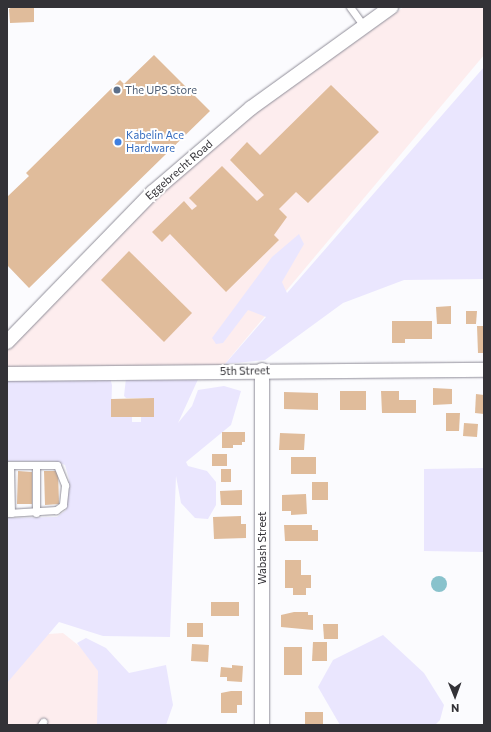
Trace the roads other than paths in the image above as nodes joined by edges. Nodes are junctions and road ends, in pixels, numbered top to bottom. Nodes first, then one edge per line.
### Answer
1 (350, 7) edge
2 (391, 7) edge
3 (364, 26) junction
4 (7, 342) edge
5 (262, 370) junction
6 (484, 370) edge
7 (7, 374) edge
8 (36, 465) junction
9 (9, 466) edge
10 (9, 513) edge
11 (36, 513) junction
12 (262, 725) edge

1 - 3 lane
2 - 3 street, Eggebrecht Road
3 - 4 street, Eggebrecht Road
5 - 6 street, 5th Street
5 - 7 street, 5th Street
5 - 12 street, Wabash Street
8 - 9 lane
8 - 11 lane
8 - 11 lane
9 - 10 lane
10 - 11 lane

